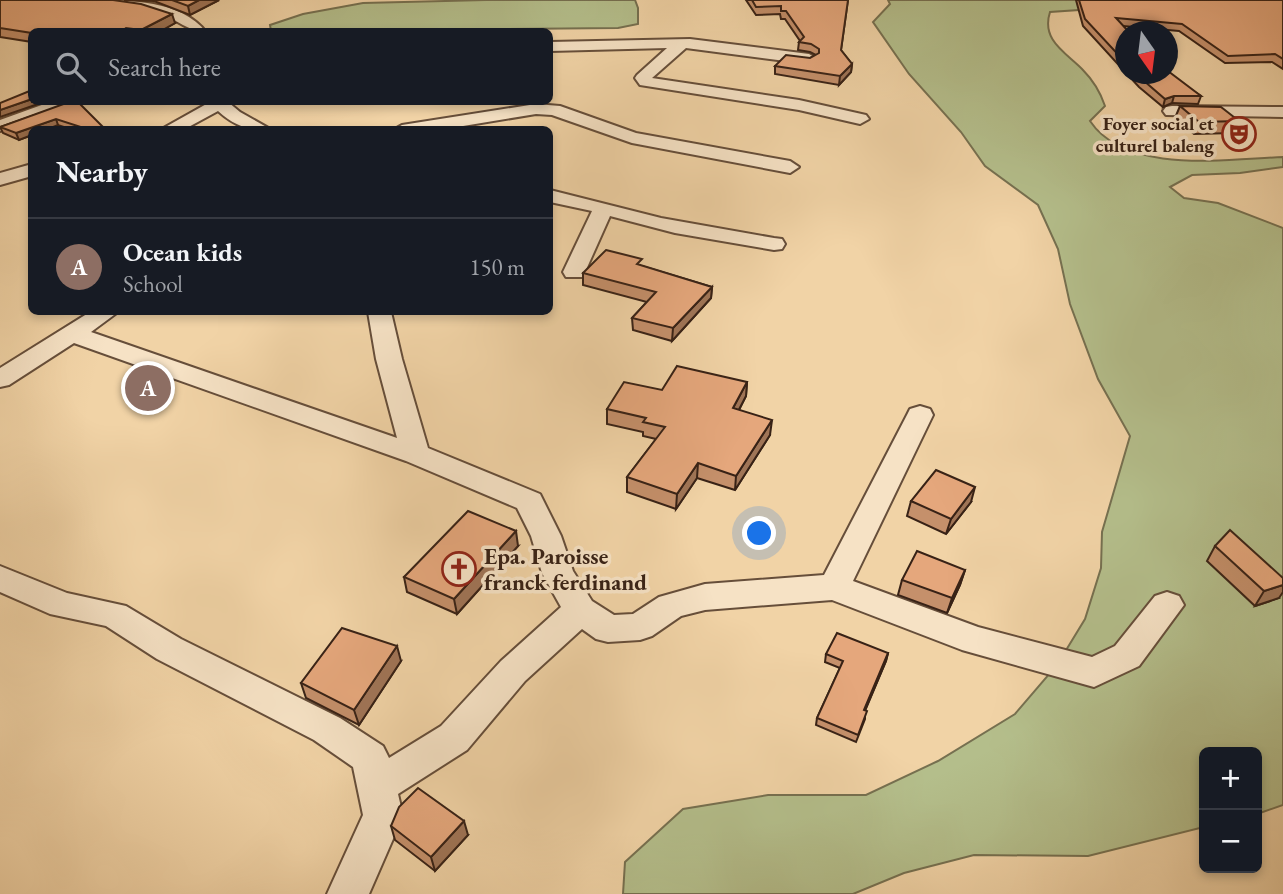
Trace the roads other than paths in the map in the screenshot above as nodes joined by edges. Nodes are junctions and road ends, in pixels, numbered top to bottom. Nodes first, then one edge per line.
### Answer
1 (98, 0) edge
2 (196, 28) edge
3 (682, 43) junction
4 (553, 47) edge
5 (809, 59) edge
6 (56, 105) edge
7 (214, 105) edge
8 (220, 105) edge
9 (1172, 111) dead end
10 (1283, 112) edge
11 (860, 119) dead end
12 (0, 125) edge
13 (176, 126) edge
14 (255, 126) edge
15 (428, 126) edge
16 (790, 167) dead end
17 (28, 171) edge
18 (0, 179) edge
19 (553, 196) edge
20 (603, 210) junction
21 (774, 244) dead end
22 (574, 272) dead end
23 (101, 315) edge
24 (381, 315) edge
25 (72, 334) junction
26 (0, 379) edge
27 (920, 415) dead end
28 (416, 454) junction
29 (0, 578) edge
30 (834, 587) junction
31 (1167, 605) dead end
32 (580, 610) junction
33 (376, 787) junction
34 (348, 894) edge

1 - 2 street
3 - 4 street
3 - 5 street
3 - 11 street
6 - 12 street
7 - 13 street
8 - 14 street
9 - 10 street
15 - 16 street
17 - 18 street
19 - 20 street
20 - 21 street
20 - 22 street
23 - 25 street
24 - 28 street
25 - 26 street
25 - 28 street
27 - 30 street
28 - 32 street
29 - 33 street
30 - 31 street
30 - 32 street
32 - 33 street
33 - 34 street

